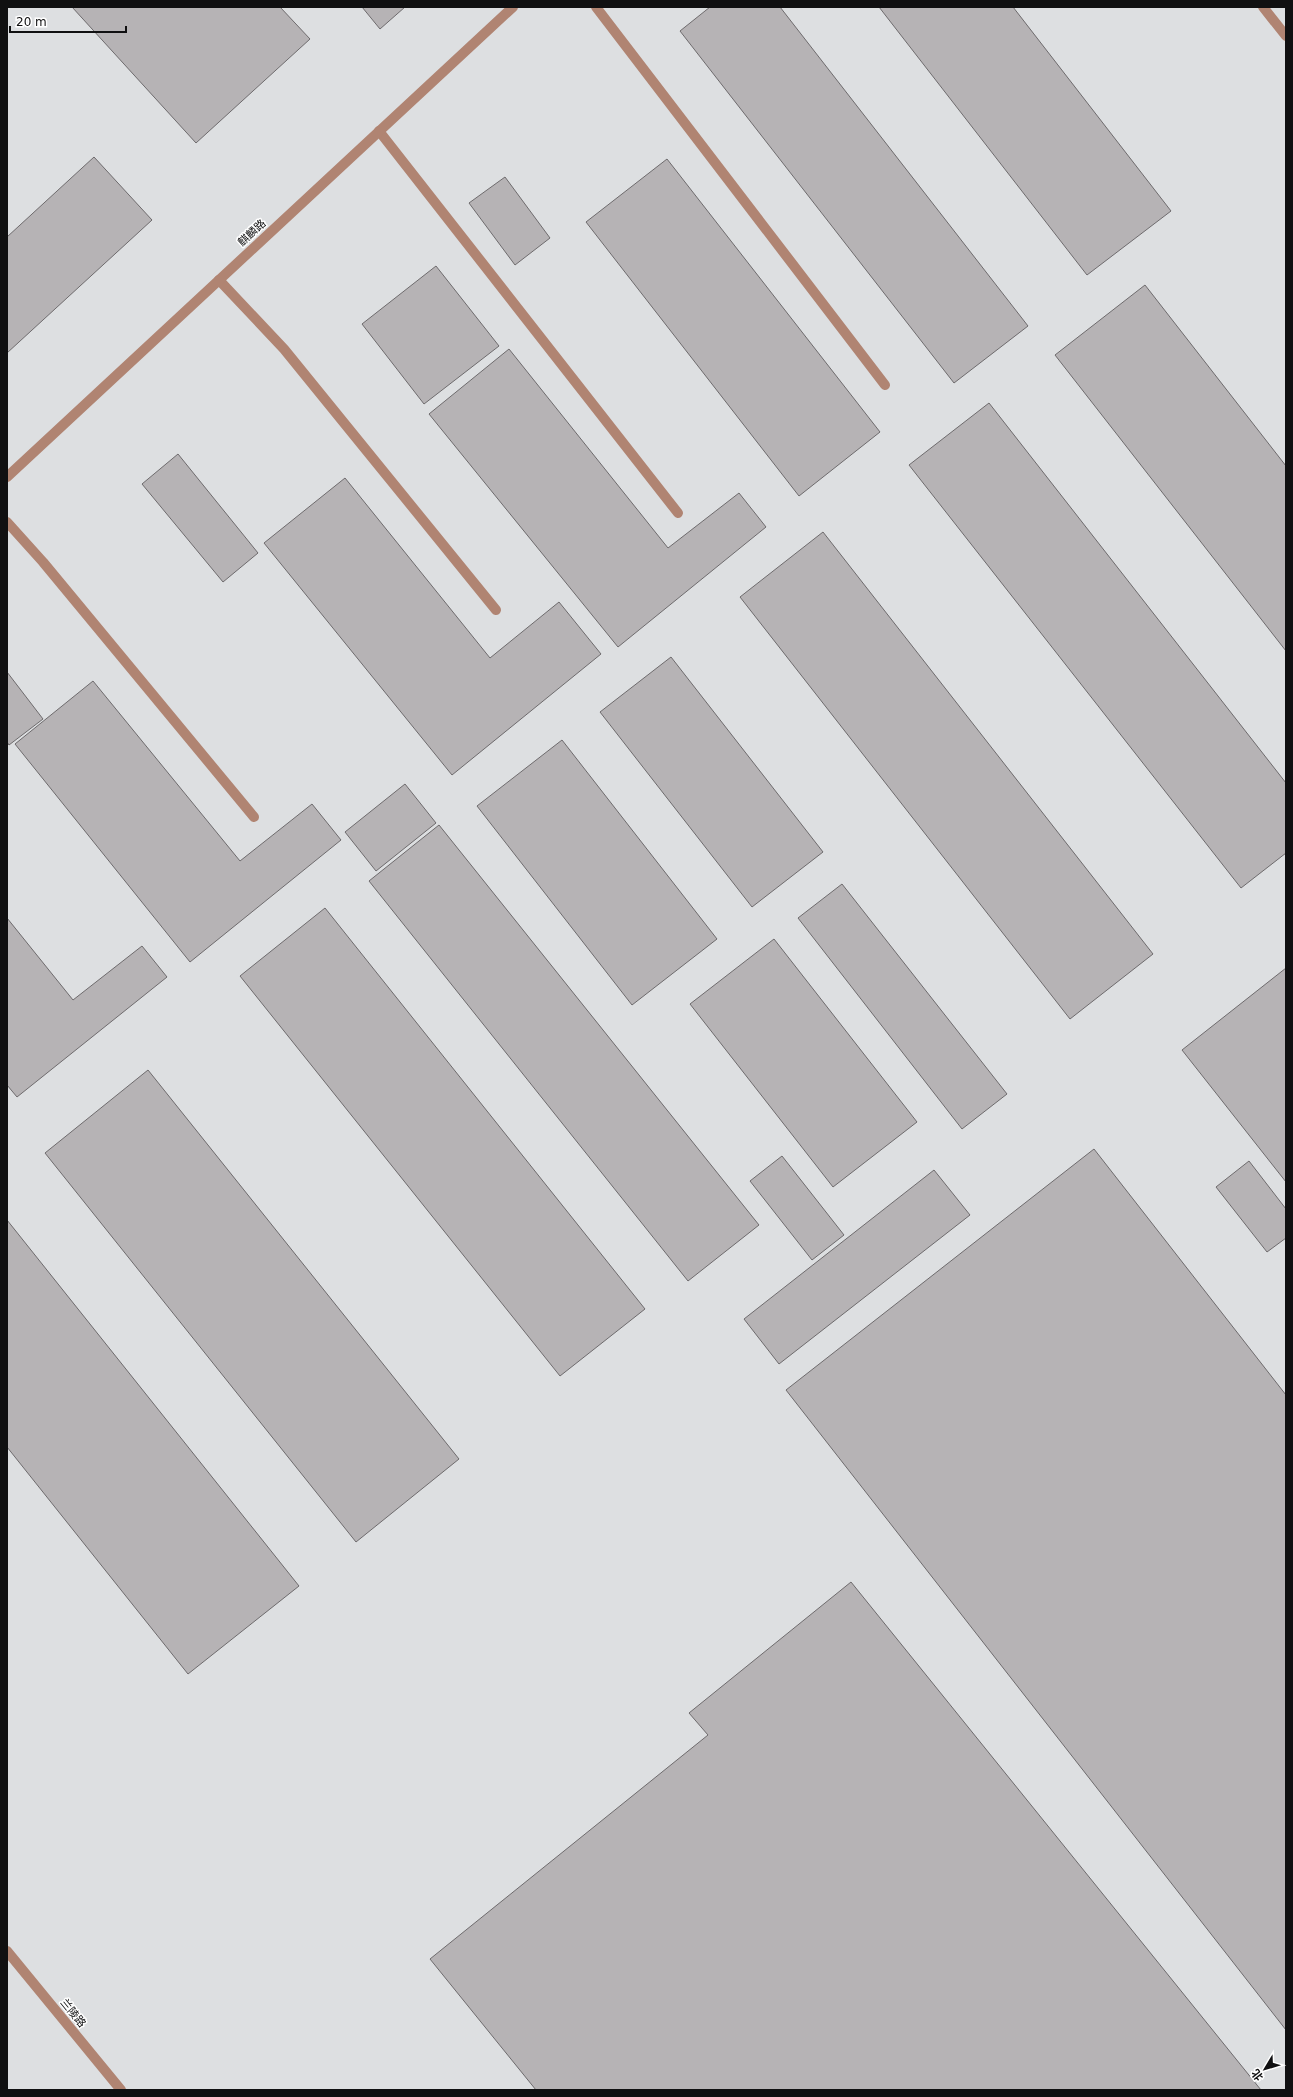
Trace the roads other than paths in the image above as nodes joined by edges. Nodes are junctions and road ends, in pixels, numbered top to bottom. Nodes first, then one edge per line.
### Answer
1 (513, 7) edge
2 (596, 7) edge
3 (1263, 7) edge
4 (1284, 30) edge
5 (379, 131) junction
6 (219, 280) junction
7 (885, 385) dead end
8 (7, 477) edge
9 (678, 513) dead end
10 (7, 522) edge
11 (496, 610) dead end
12 (254, 817) dead end
13 (7, 1951) edge
14 (121, 2090) edge

1 - 5 street, 麒麟路
2 - 7 street
3 - 4 street
5 - 6 street, 麒麟路
5 - 9 street
6 - 8 street, 麒麟路
6 - 11 street
10 - 12 street
13 - 14 street, 兰陵路

